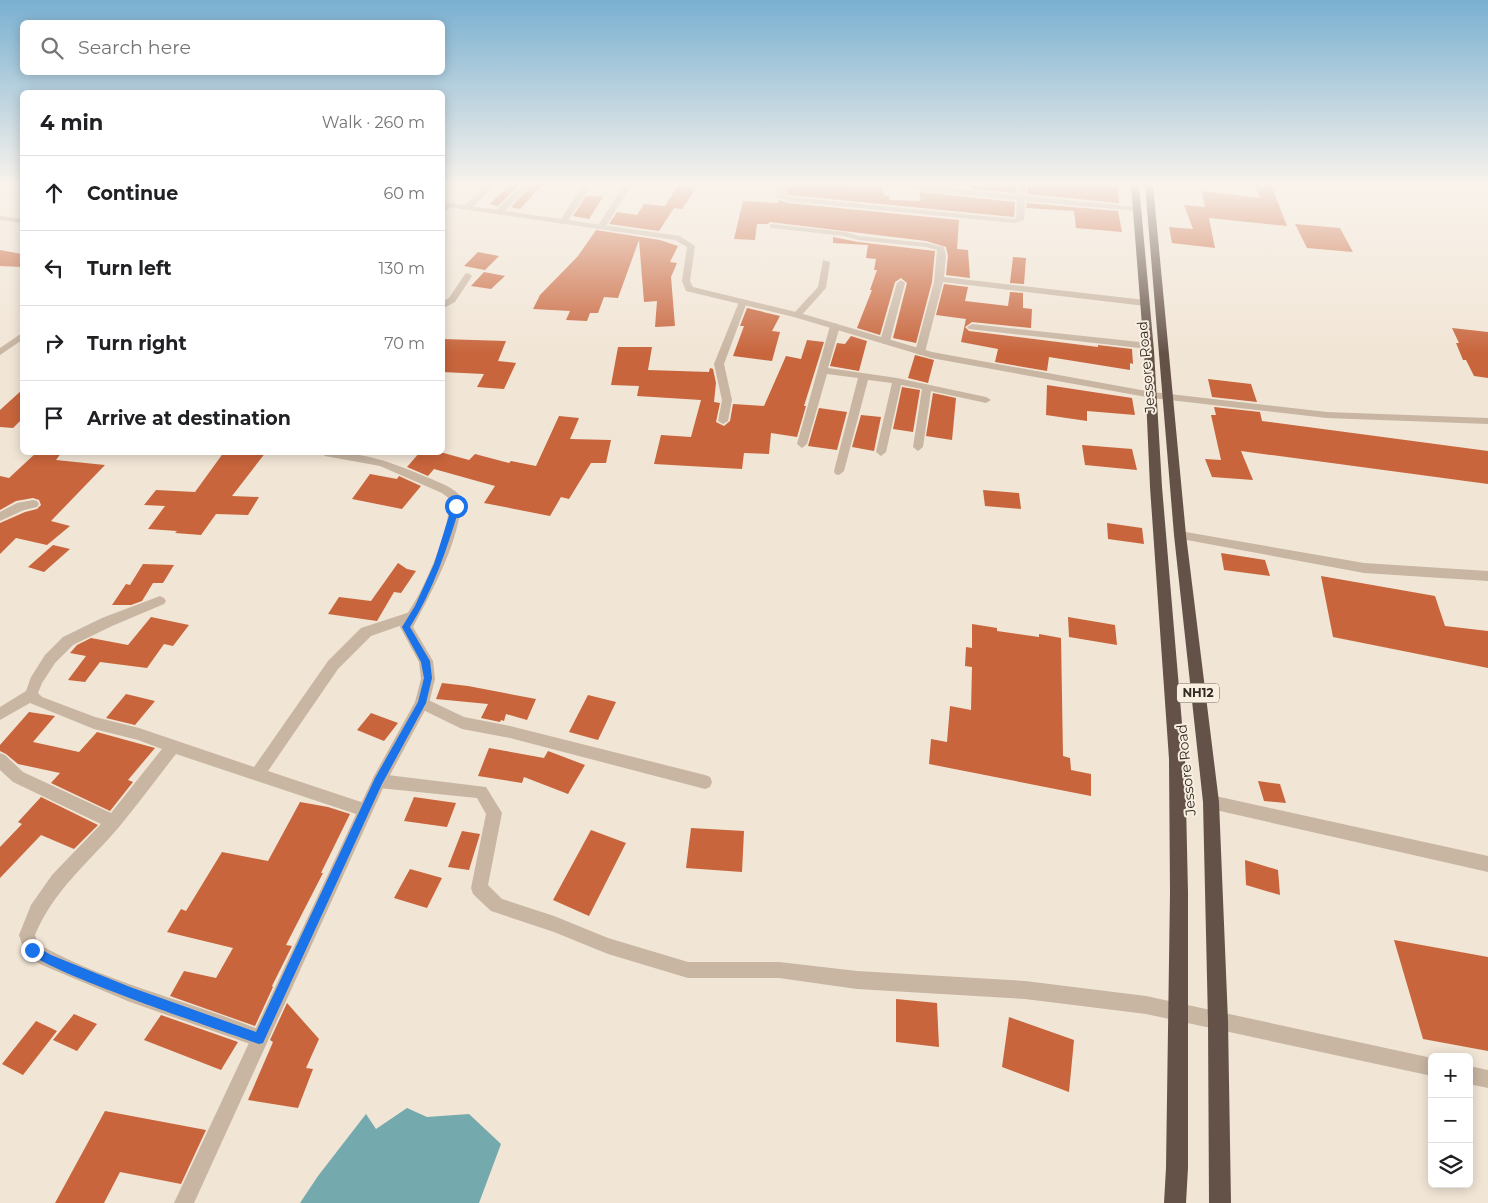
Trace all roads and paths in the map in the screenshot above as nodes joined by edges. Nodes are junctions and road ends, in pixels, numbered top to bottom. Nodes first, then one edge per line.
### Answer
1 (682, 241) edge
2 (890, 241) edge
3 (1140, 241) edge
4 (1154, 241) edge
5 (826, 262) dead end
6 (468, 276) dead end
7 (939, 279) junction
8 (901, 283) dead end
9 (743, 302) junction
10 (445, 304) edge
11 (1145, 304) junction
12 (797, 315) junction
13 (835, 326) junction
14 (972, 328) dead end
15 (20, 337) edge
16 (885, 341) junction
17 (1149, 346) junction
18 (0, 352) edge
19 (920, 352) junction
20 (822, 370) junction
21 (864, 375) junction
22 (897, 381) junction
23 (927, 387) junction
24 (1152, 395) junction
25 (1168, 398) junction
26 (986, 400) dead end
27 (723, 421) dead end
28 (1488, 421) edge
29 (802, 444) dead end
30 (918, 447) dead end
31 (881, 452) dead end
32 (341, 455) edge
33 (839, 471) dead end
34 (33, 504) dead end
35 (0, 517) edge
36 (1180, 535) junction
37 (1488, 576) edge
38 (160, 601) dead end
39 (410, 617) junction
40 (31, 695) junction
41 (422, 703) junction
42 (0, 714) edge
43 (173, 747) junction
44 (0, 760) edge
45 (257, 775) junction
46 (379, 781) junction
47 (705, 782) dead end
48 (1211, 802) junction
49 (365, 810) junction
50 (113, 822) junction
51 (1488, 864) edge
52 (1179, 1013) junction
53 (1218, 1021) junction
54 (259, 1038) junction
55 (1428, 1066) edge
56 (1473, 1076) edge
57 (1488, 1079) edge
58 (184, 1203) edge
59 (1175, 1203) edge
60 (1220, 1203) edge

1 - 9 street
2 - 7 street
3 - 11 highway, Jessore Road / NH12
4 - 25 highway, Jessore Road / NH12
5 - 12 street
6 - 10 street
7 - 11 street
7 - 19 street
8 - 16 street
9 - 12 street
9 - 27 street
11 - 17 highway, Jessore Road / NH12
12 - 13 street
13 - 16 street
13 - 20 street
14 - 17 street
15 - 18 street
16 - 19 street
17 - 24 highway, Jessore Road / NH12
19 - 24 street
20 - 21 street
20 - 29 street
21 - 22 street
21 - 33 street
22 - 23 street
22 - 31 street
23 - 26 street
23 - 30 street
24 - 25 street
24 - 52 highway, Jessore Road / NH12
25 - 28 street
25 - 36 highway, Jessore Road / NH12
32 - 39 street
34 - 35 street
36 - 37 street
36 - 48 highway, Jessore Road / NH12
38 - 40 street
39 - 41 street
39 - 45 street
40 - 42 street
40 - 43 street
41 - 46 street
41 - 47 street
43 - 45 street
43 - 50 street
44 - 50 street
45 - 49 street
46 - 49 street
46 - 52 street
48 - 51 street
48 - 53 highway, Jessore Road / NH12
49 - 54 street
50 - 54 street
52 - 53 street
52 - 59 highway, Jessore Road / NH12
53 - 55 street
53 - 60 highway, Jessore Road / NH12
54 - 58 street
56 - 57 street

